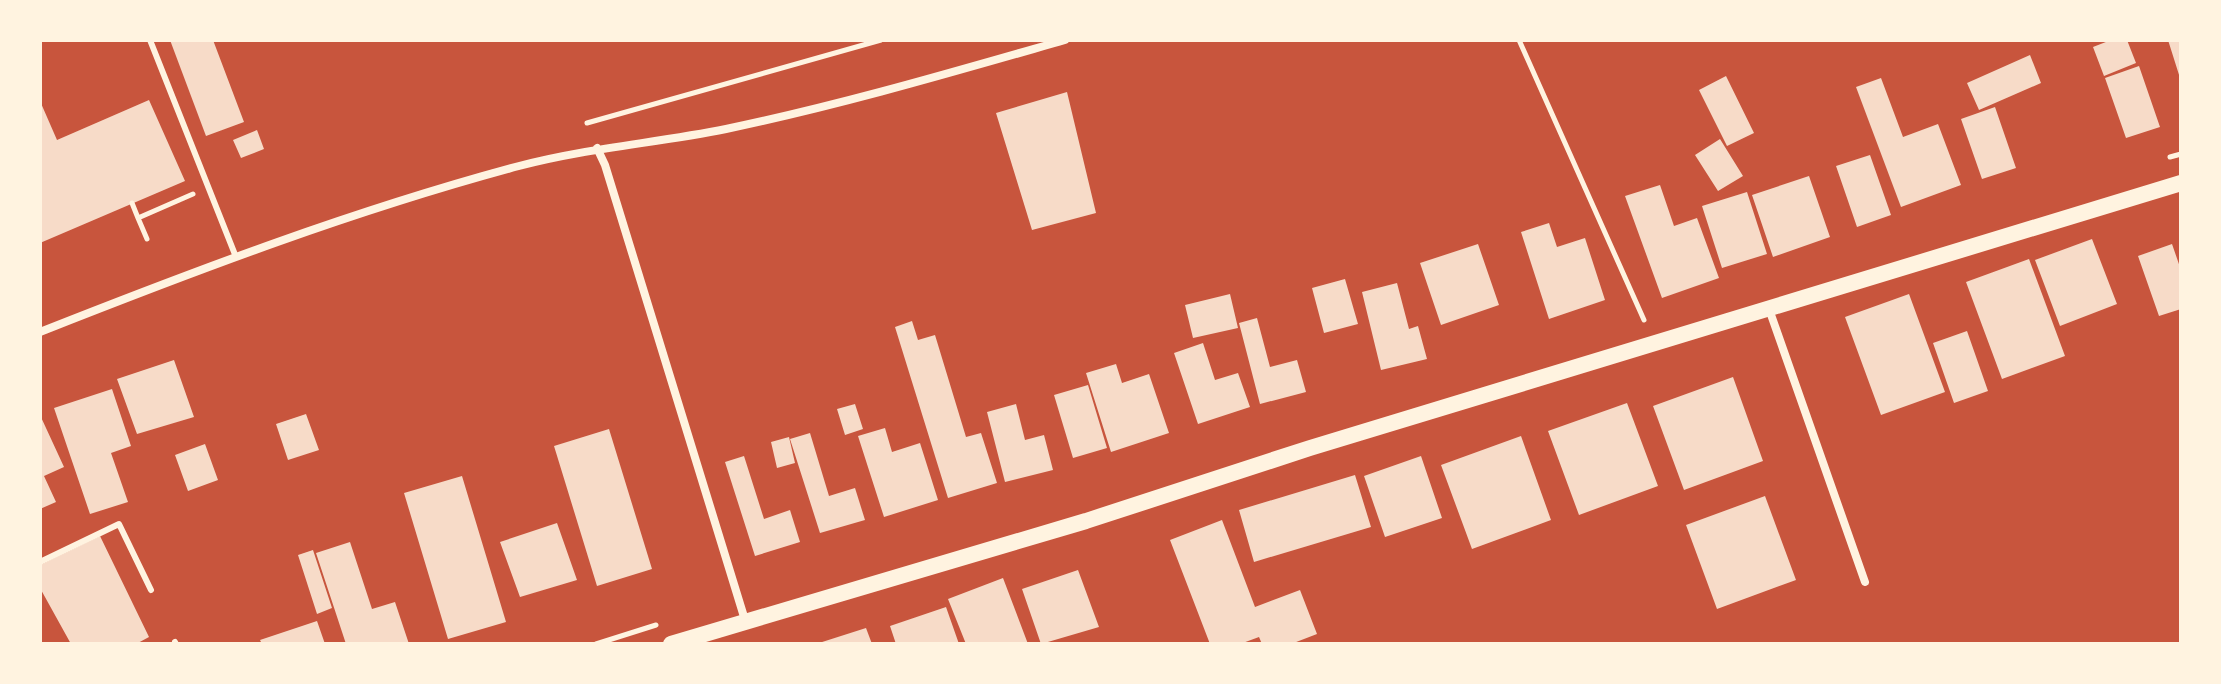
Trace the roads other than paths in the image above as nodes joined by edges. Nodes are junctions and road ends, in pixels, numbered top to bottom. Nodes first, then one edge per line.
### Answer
1 (150, 40) edge
2 (1065, 40) edge
3 (597, 148) junction
4 (2181, 183) edge
5 (236, 257) junction
6 (1769, 309) junction
7 (40, 332) edge
8 (40, 562) edge
9 (1865, 582) dead end
10 (151, 590) dead end
11 (745, 620) junction
12 (671, 644) edge

1 - 5 lane
2 - 3 street
3 - 5 street
3 - 11 street
4 - 6 main road
5 - 7 street
6 - 9 street
6 - 11 main road
8 - 10 lane
11 - 12 main road

